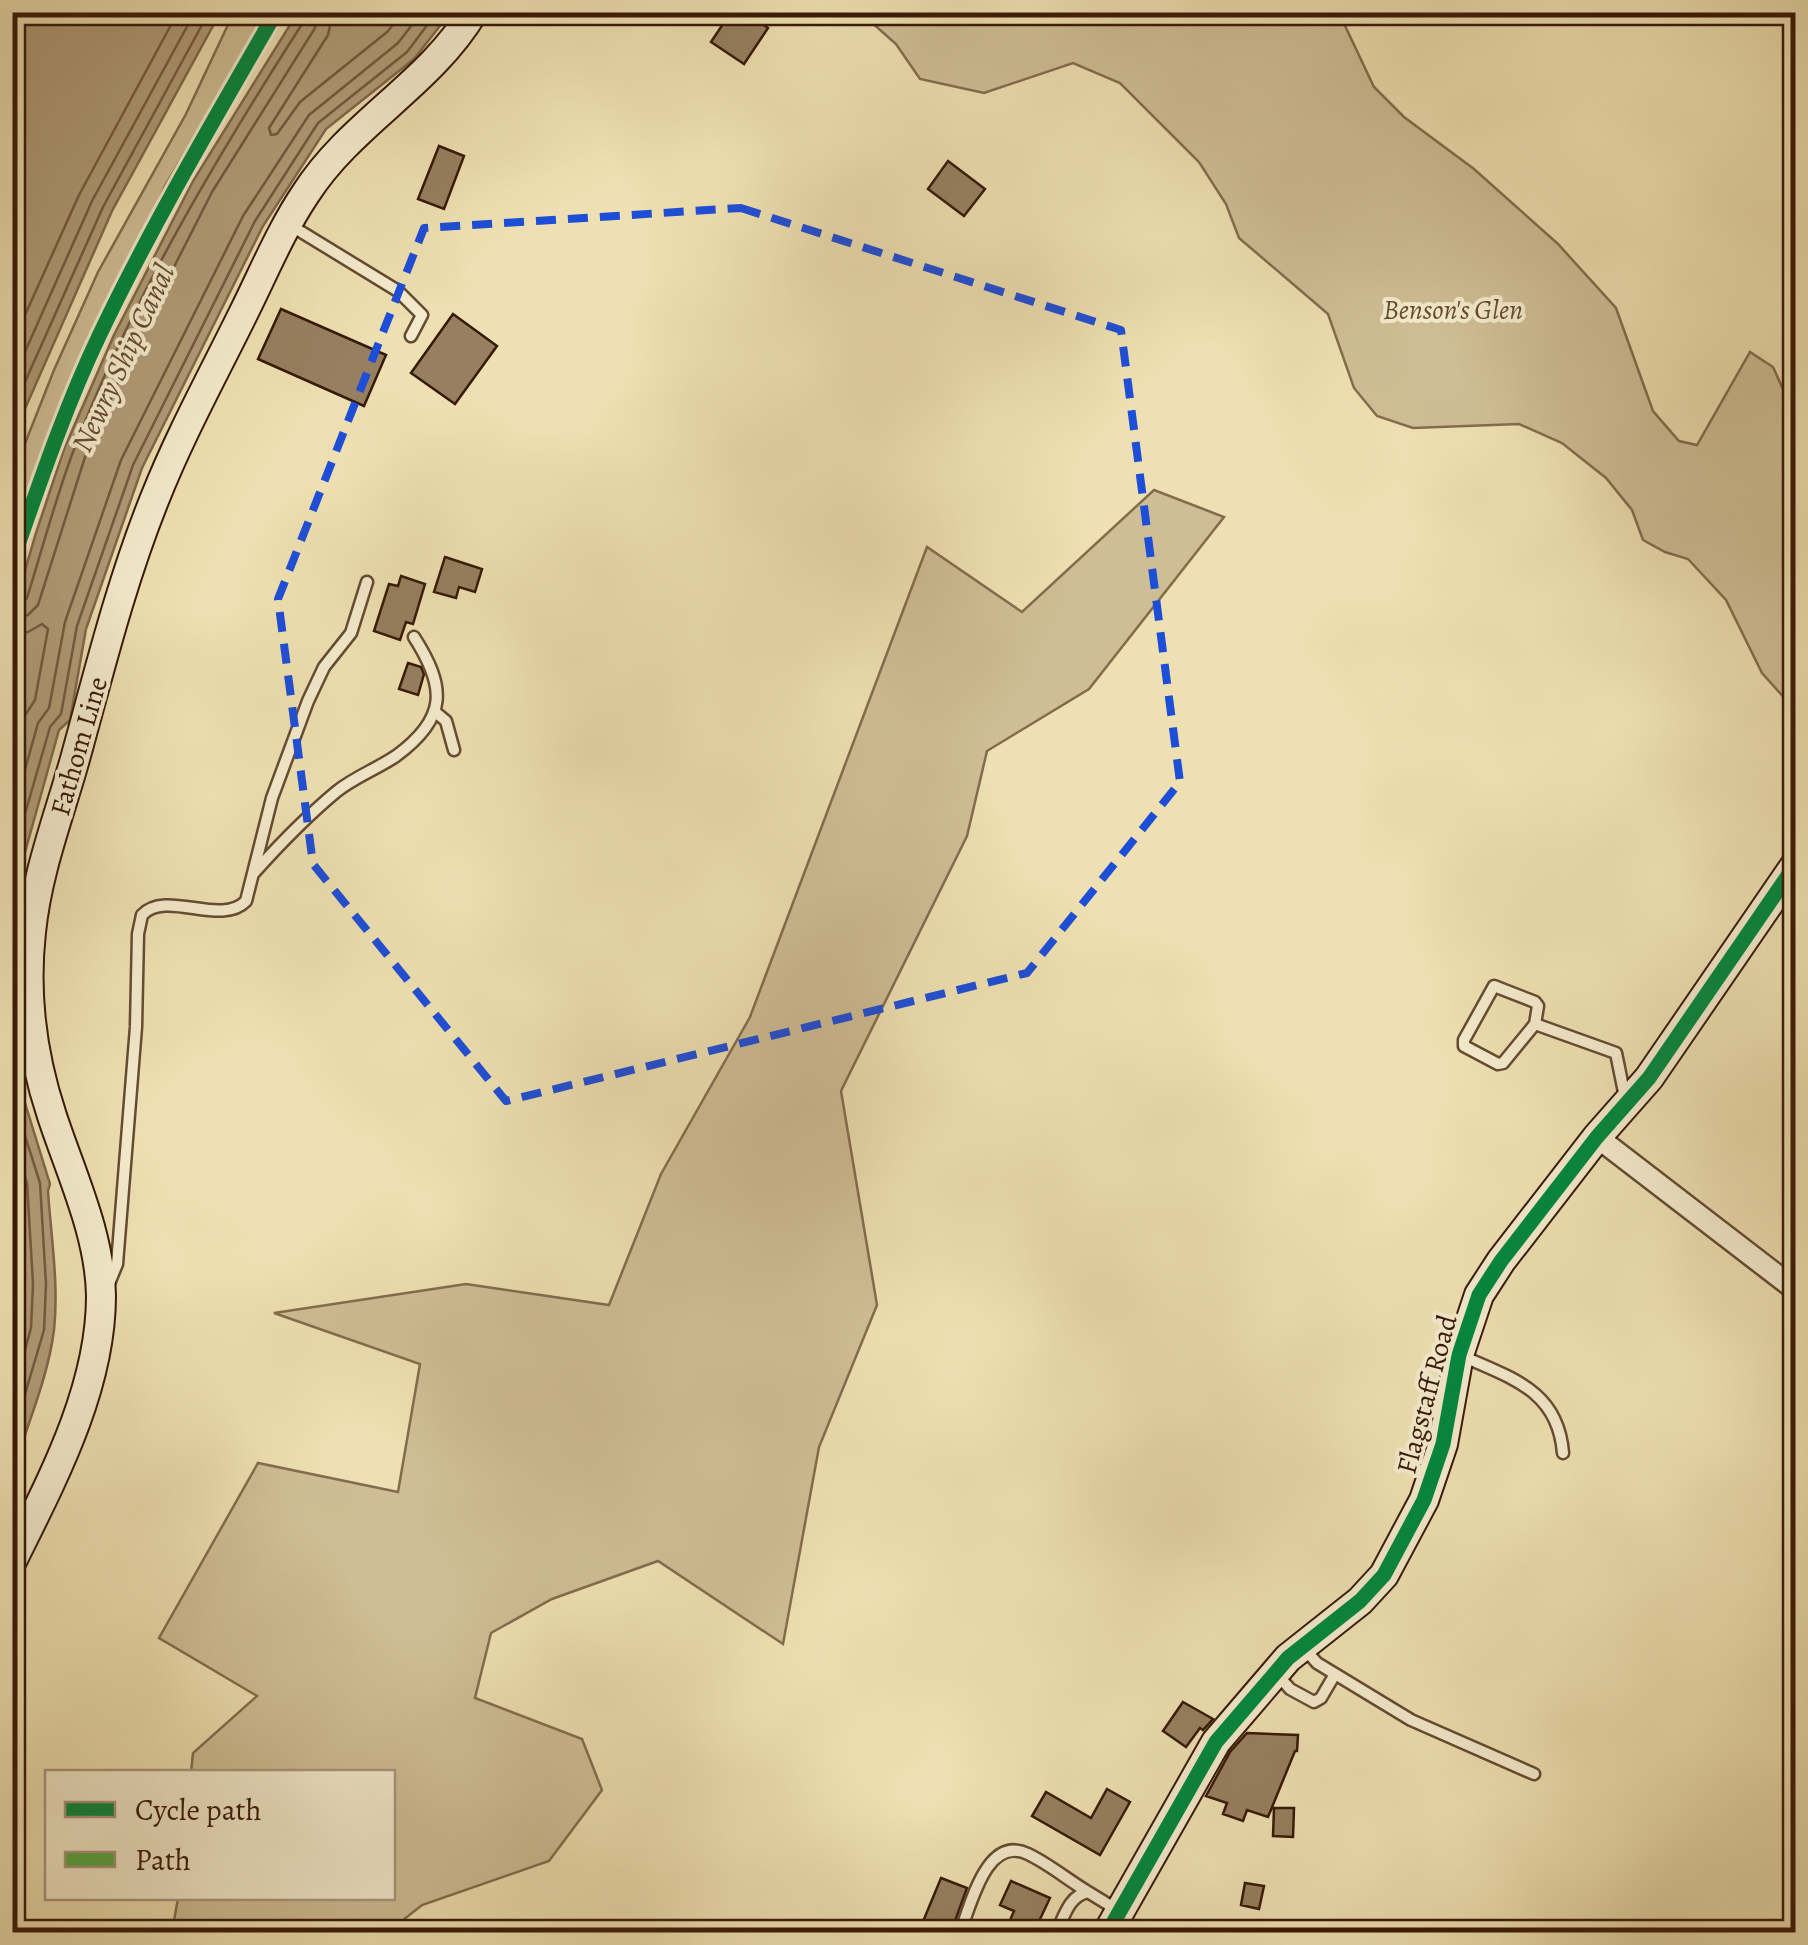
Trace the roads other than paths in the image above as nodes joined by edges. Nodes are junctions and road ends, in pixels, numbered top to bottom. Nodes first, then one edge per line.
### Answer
1 (473, 12) edge
2 (289, 225) junction
3 (411, 336) dead end
4 (367, 582) dead end
5 (414, 637) dead end
6 (434, 710) junction
7 (454, 750) dead end
8 (1796, 864) edge
9 (252, 875) junction
10 (1534, 1024) junction
11 (1628, 1101) junction
12 (1597, 1137) junction
13 (1796, 1290) edge
14 (101, 1295) junction
15 (1460, 1354) junction
16 (1564, 1453) dead end
17 (12, 1561) edge
18 (1303, 1646) junction
19 (1275, 1672) junction
20 (1335, 1674) junction
21 (1534, 1774) dead end
22 (1088, 1892) junction
23 (1114, 1922) edge
24 (1058, 1927) dead end
25 (960, 1932) edge

1 - 2 main road, Fathom Line
2 - 3 lane
2 - 14 main road, Fathom Line
4 - 9 lane
5 - 6 lane
6 - 7 lane
6 - 9 lane
8 - 11 main road, Flagstaff Road
9 - 14 lane
10 - 10 lane
10 - 11 lane
11 - 12 main road, Flagstaff Road
12 - 13 street
12 - 15 main road, Flagstaff Road
14 - 17 main road, Fathom Line
15 - 16 lane
15 - 18 main road, Flagstaff Road
18 - 19 main road, Flagstaff Road
18 - 20 lane
19 - 20 lane
19 - 23 main road, Flagstaff Road
20 - 21 lane
22 - 23 lane
22 - 24 lane
22 - 25 lane

